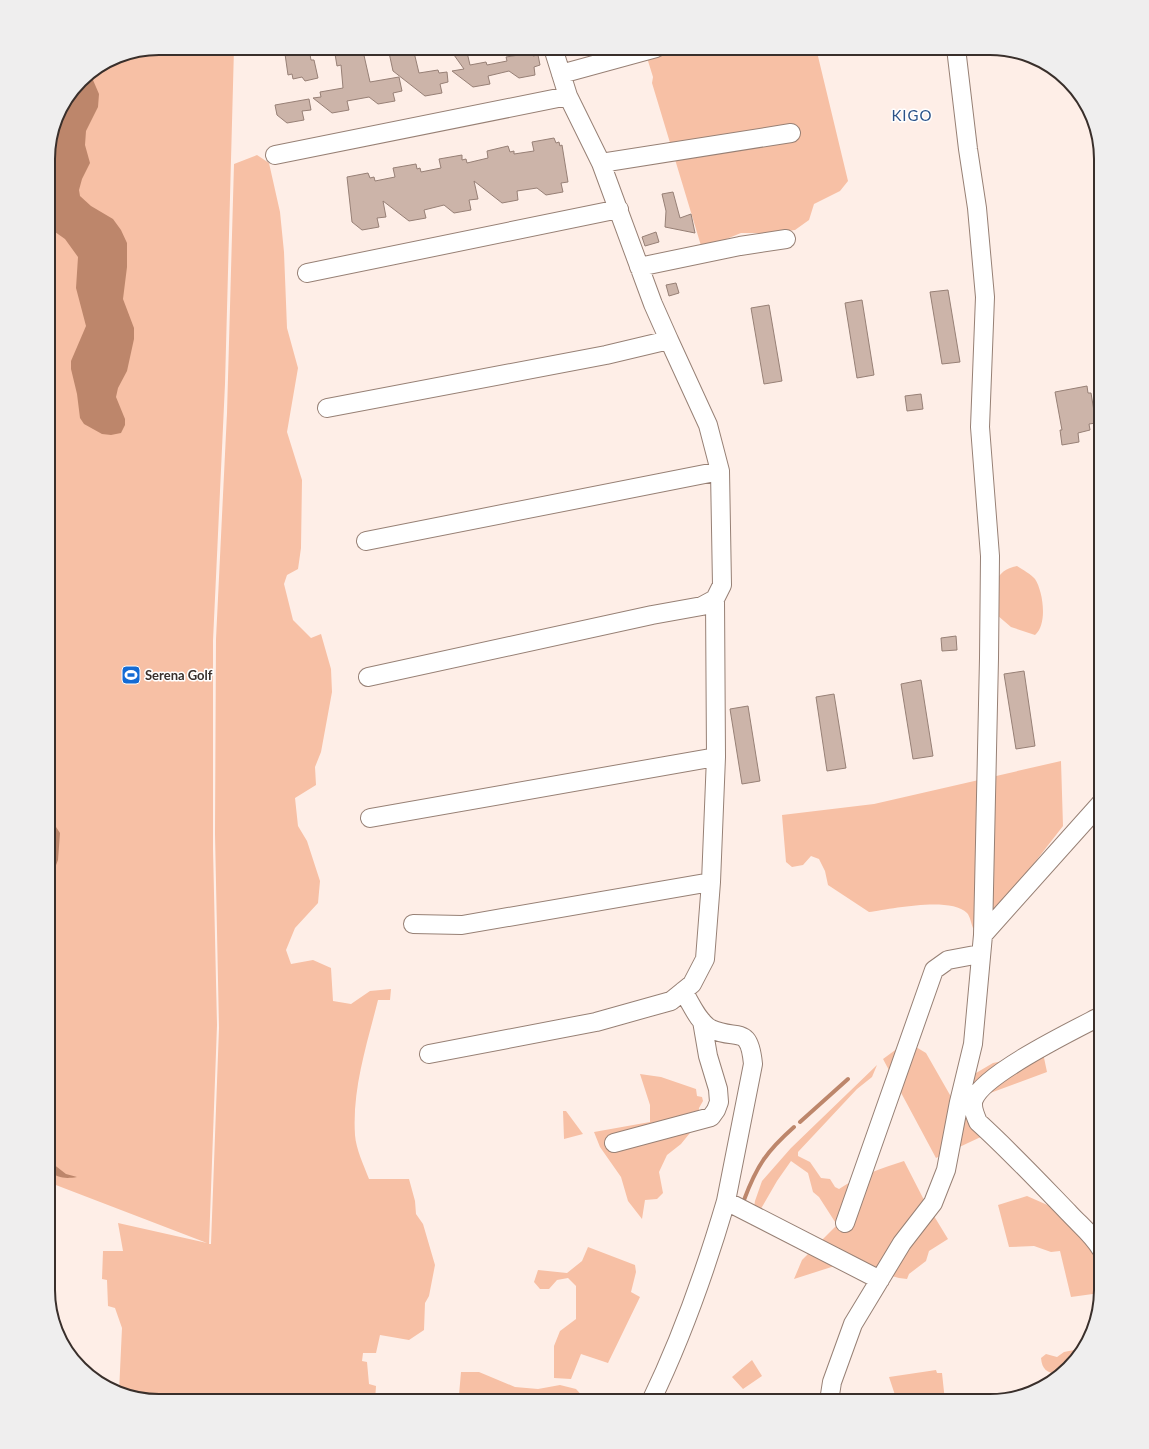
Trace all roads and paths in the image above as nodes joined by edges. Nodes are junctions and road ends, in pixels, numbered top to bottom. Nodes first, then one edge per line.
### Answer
1 (555, 55) edge
2 (630, 55) edge
3 (957, 55) edge
4 (561, 74) junction
5 (568, 96) junction
6 (791, 133) dead end
7 (275, 155) dead end
8 (601, 163) junction
9 (619, 209) junction
10 (786, 239) dead end
11 (639, 267) junction
12 (307, 273) dead end
13 (669, 340) junction
14 (327, 408) dead end
15 (720, 471) junction
16 (366, 540) dead end
17 (715, 599) junction
18 (368, 677) dead end
19 (716, 757) junction
20 (1094, 811) edge
21 (370, 818) dead end
22 (710, 882) junction
23 (413, 924) dead end
24 (983, 935) junction
25 (980, 954) junction
26 (683, 991) junction
27 (1094, 1020) edge
28 (702, 1021) junction
29 (429, 1054) dead end
30 (614, 1143) dead end
31 (726, 1201) junction
32 (845, 1223) dead end
33 (1094, 1238) edge
34 (880, 1280) junction
35 (654, 1394) edge
36 (830, 1394) edge

1 - 4 street
2 - 4 street
3 - 24 street
4 - 5 street
5 - 7 street
5 - 8 street
6 - 8 street
8 - 9 street
9 - 11 street
9 - 12 street
10 - 11 street
11 - 13 street
13 - 14 street
13 - 15 street
15 - 16 street
15 - 17 street
17 - 18 street
17 - 19 street
19 - 21 street
19 - 22 street
20 - 24 street
22 - 23 street
22 - 26 street
24 - 25 street
25 - 32 street
25 - 34 street
26 - 28 street
26 - 29 street
27 - 33 street
28 - 30 street
28 - 31 street
31 - 34 street
31 - 35 street
34 - 36 street

